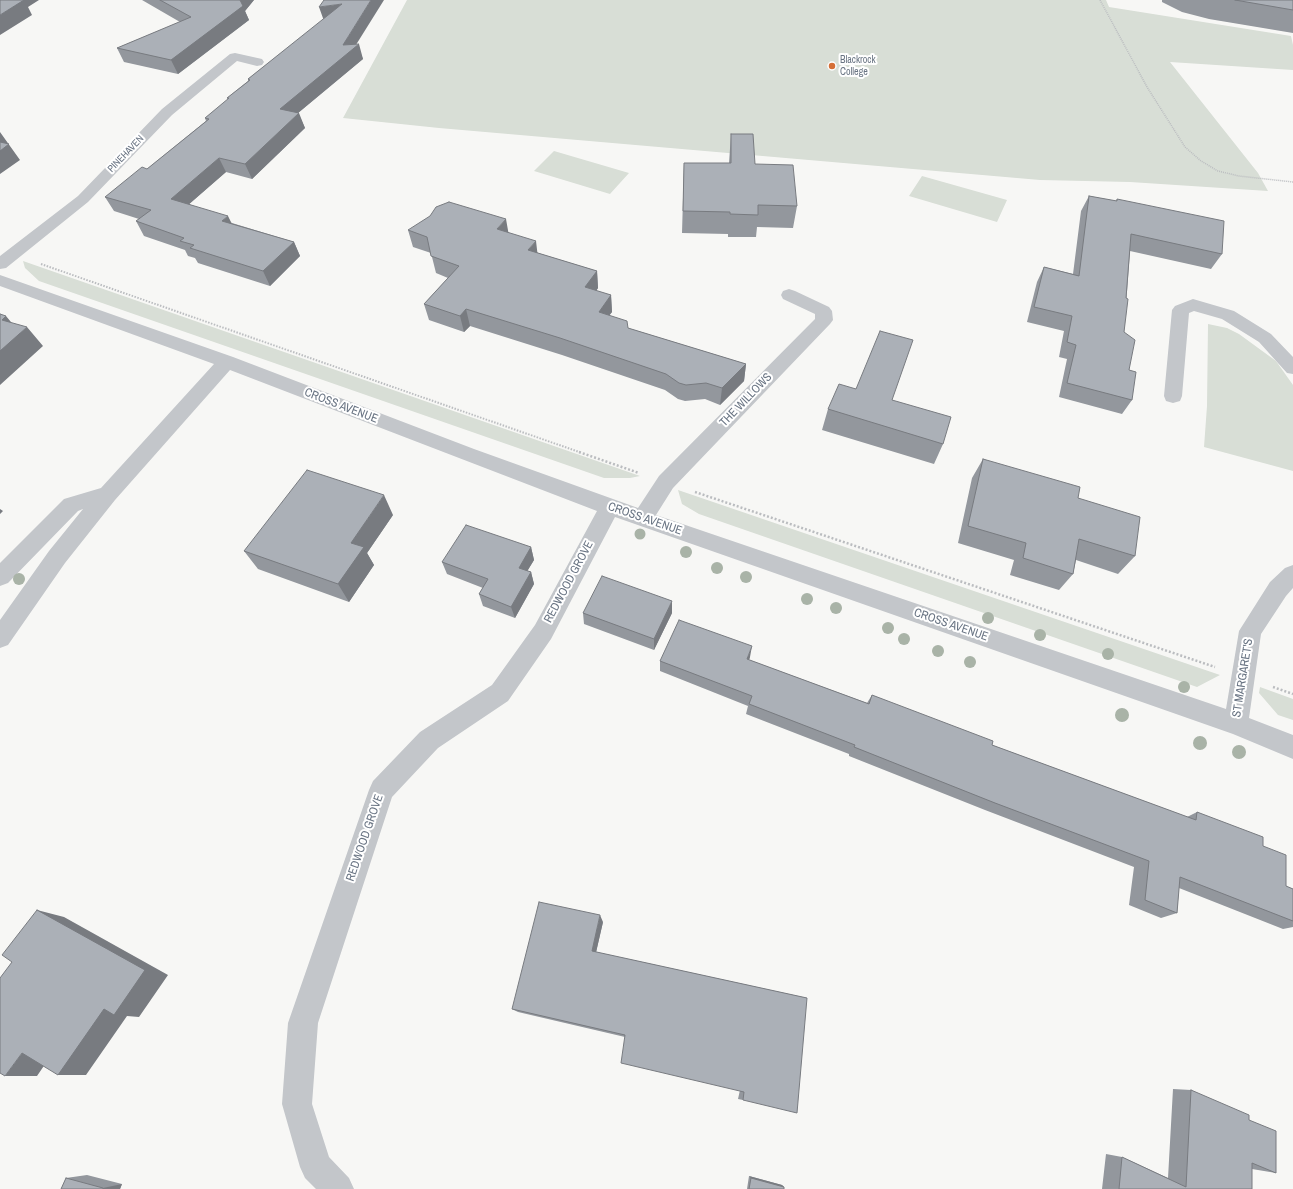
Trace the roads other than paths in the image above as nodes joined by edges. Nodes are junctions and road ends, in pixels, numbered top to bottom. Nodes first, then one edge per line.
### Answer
1 (257, 62) dead end
2 (0, 264) edge
3 (0, 280) edge
4 (789, 295) dead end
5 (228, 362) junction
6 (1293, 368) edge
7 (1173, 396) dead end
8 (108, 494) junction
9 (610, 506) junction
10 (643, 518) junction
11 (1293, 574) edge
12 (0, 577) edge
13 (0, 638) edge
14 (1236, 724) junction
15 (1293, 747) edge
16 (338, 1189) edge

1 - 2 street, PINEHAVEN
3 - 5 street, CROSS AVENUE
4 - 10 street, THE WILLOWS
5 - 8 street
5 - 9 street, CROSS AVENUE
6 - 7 street
8 - 12 street
8 - 13 street
9 - 10 street, CROSS AVENUE
9 - 16 street, REDWOOD GROVE
10 - 14 street, CROSS AVENUE
11 - 14 street, ST MARGARET'S
14 - 15 street, CROSS AVENUE

